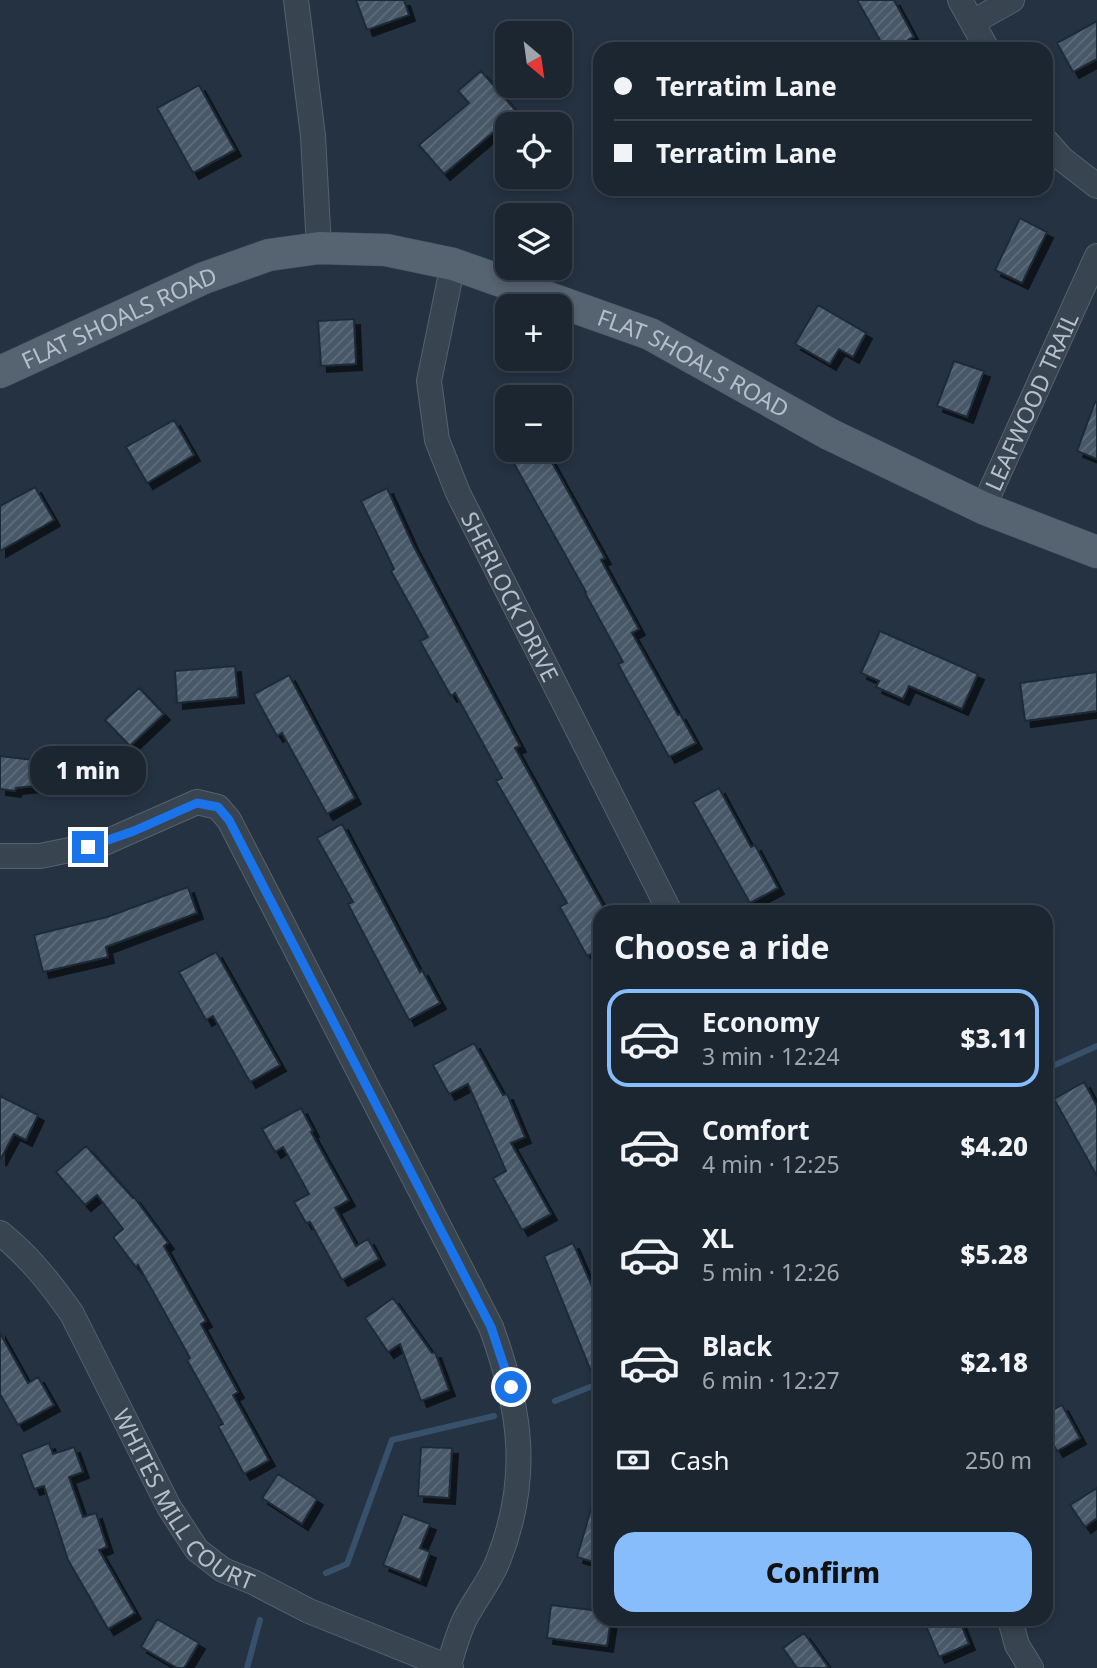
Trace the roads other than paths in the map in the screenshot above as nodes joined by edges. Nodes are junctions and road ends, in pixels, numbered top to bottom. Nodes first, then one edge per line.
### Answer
1 (296, 0) edge
2 (960, 0) edge
3 (1012, 0) edge
4 (973, 22) junction
5 (984, 42) edge
6 (1053, 149) edge
7 (1097, 186) edge
8 (319, 248) junction
9 (1097, 256) edge
10 (453, 264) junction
11 (0, 372) edge
12 (984, 508) junction
13 (1097, 552) edge
14 (0, 856) edge
15 (666, 905) edge
16 (0, 1233) edge
17 (1012, 1626) edge
18 (450, 1667) edge
19 (1031, 1668) edge

1 - 8 street
2 - 4 street
3 - 4 street
4 - 5 street
6 - 7 street
8 - 10 main road, FLAT SHOALS ROAD
8 - 11 main road, FLAT SHOALS ROAD
9 - 12 street, LEAFWOOD TRAIL
10 - 12 main road, FLAT SHOALS ROAD
10 - 15 street, SHERLOCK DRIVE
12 - 13 main road, FLAT SHOALS ROAD
14 - 18 street
16 - 18 street, WHITES MILL COURT
17 - 19 street

